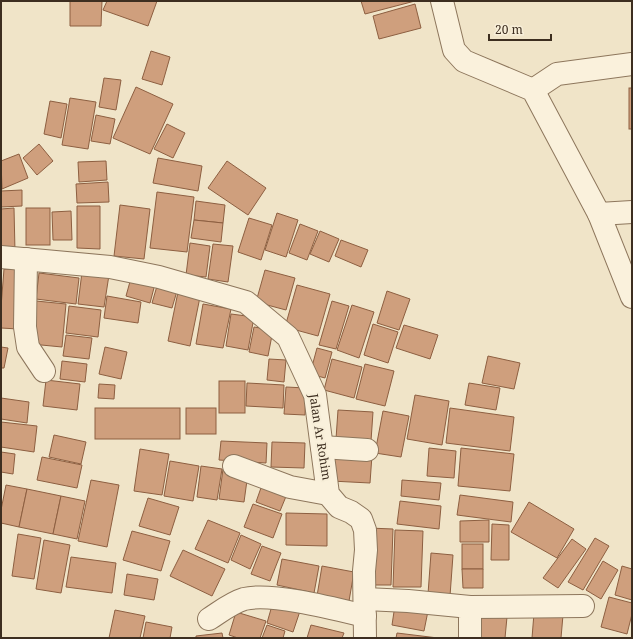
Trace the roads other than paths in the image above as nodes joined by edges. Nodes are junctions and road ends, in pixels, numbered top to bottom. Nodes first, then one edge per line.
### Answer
1 (442, 1) edge
2 (632, 64) edge
3 (533, 90) junction
4 (632, 212) edge
5 (599, 214) junction
6 (1, 257) edge
7 (26, 259) junction
8 (632, 297) edge
9 (44, 371) dead end
10 (322, 447) junction
11 (367, 450) dead end
12 (234, 466) dead end
13 (328, 494) junction
14 (583, 606) dead end
15 (365, 607) junction
16 (470, 607) junction
17 (209, 619) dead end
18 (365, 638) edge
19 (470, 638) edge

1 - 3 street
2 - 3 street
3 - 5 street
4 - 5 street
5 - 8 street
6 - 7 street, Jalan Ar Rohim
7 - 9 street
7 - 10 street, Jalan Ar Rohim
10 - 11 street
10 - 13 street, Jalan Ar Rohim
12 - 13 street
13 - 15 street, Jalan Ar Rohim
14 - 16 street
15 - 16 street
15 - 17 street
15 - 18 street, Jalan Ar Rohim
16 - 19 street

